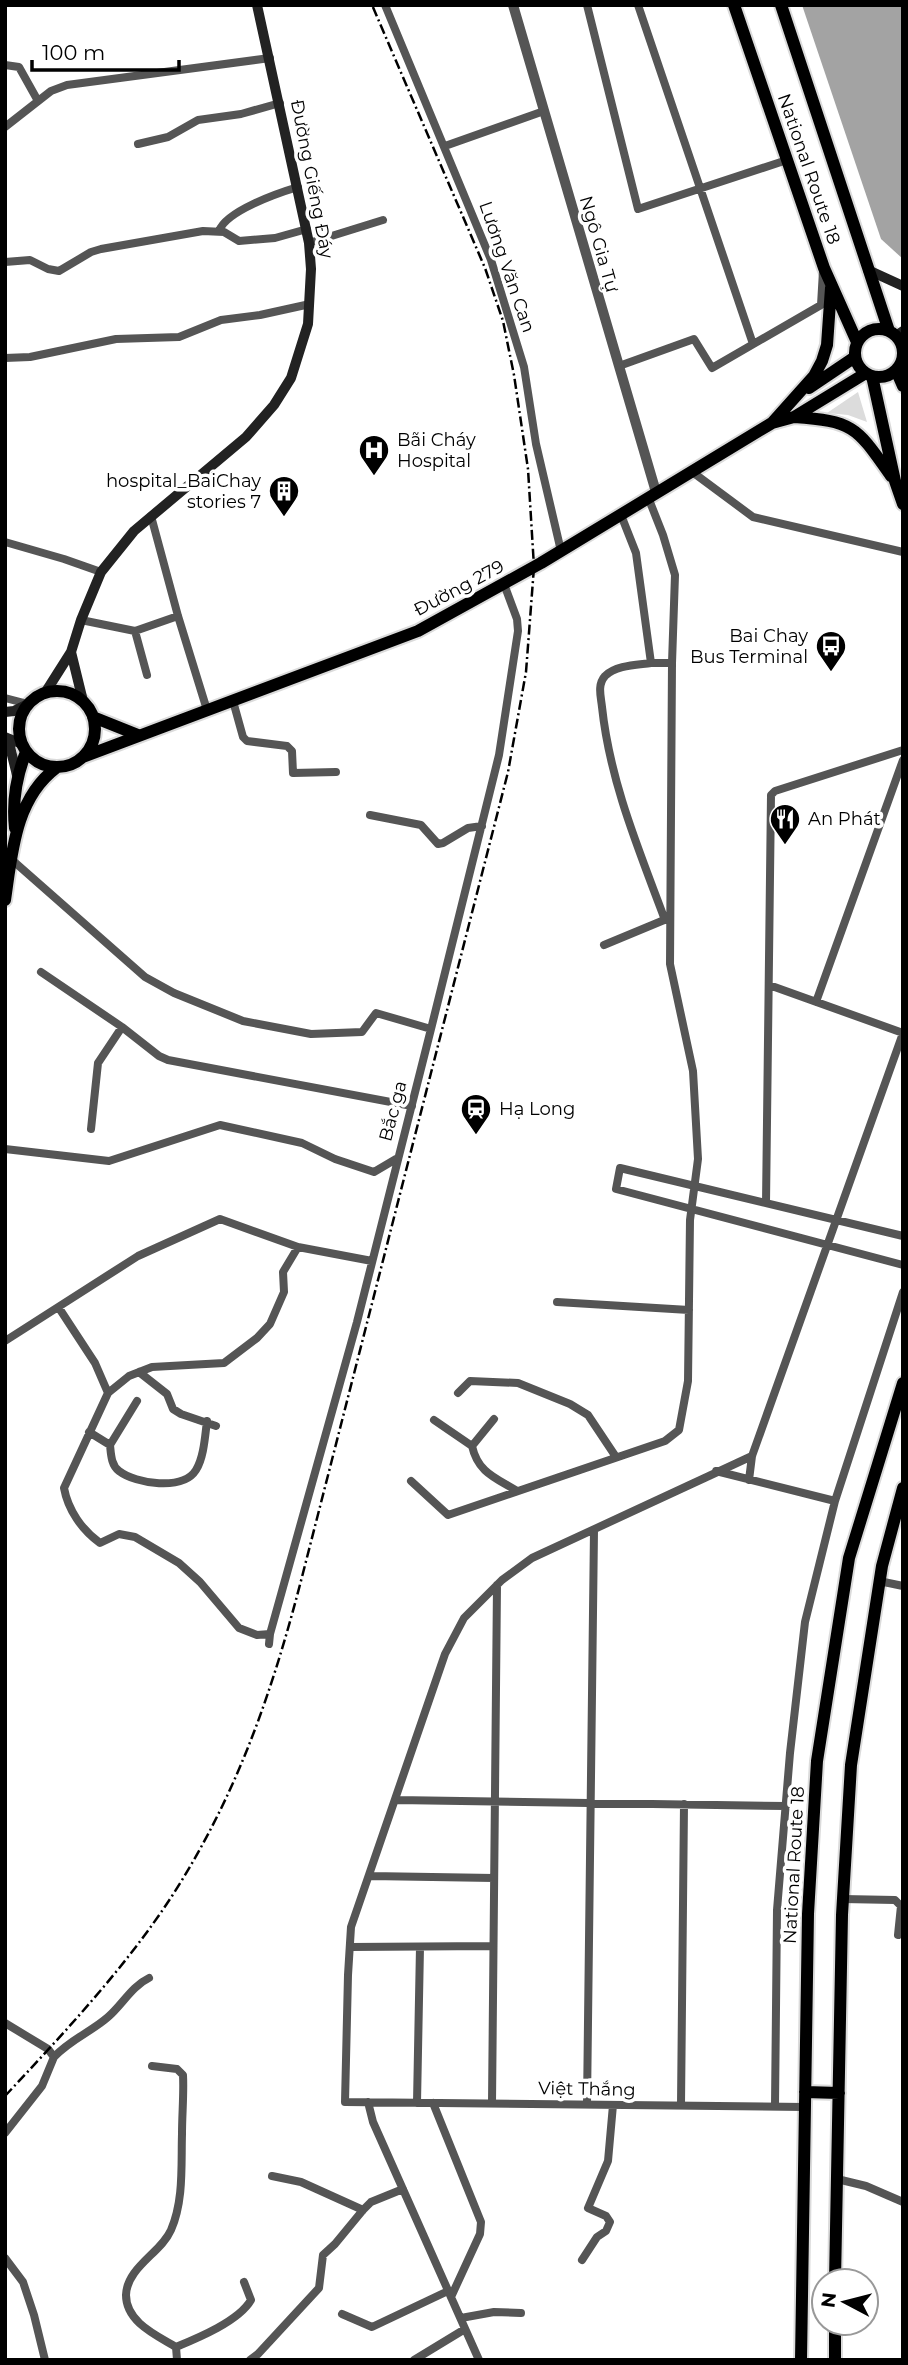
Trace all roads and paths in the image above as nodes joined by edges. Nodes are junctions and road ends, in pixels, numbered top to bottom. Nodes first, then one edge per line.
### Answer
1 (259, 5) edge
2 (385, 5) edge
3 (513, 5) edge
4 (587, 5) edge
5 (638, 5) edge
6 (734, 5) edge
7 (781, 5) edge
8 (270, 58) junction
9 (5, 65) edge
10 (38, 102) junction
11 (280, 103) junction
12 (544, 111) junction
13 (5, 127) edge
14 (138, 144) dead end
15 (445, 146) junction
16 (788, 160) junction
17 (298, 187) junction
18 (699, 189) junction
19 (383, 220) dead end
20 (307, 229) junction
21 (219, 231) junction
22 (309, 243) junction
23 (5, 262) edge
24 (824, 268) junction
25 (868, 270) junction
26 (831, 285) junction
27 (903, 286) edge
28 (310, 303) junction
29 (898, 337) edge
30 (857, 342) junction
31 (753, 344) junction
32 (855, 357) junction
33 (5, 358) edge
34 (619, 366) junction
35 (896, 370) junction
36 (869, 375) junction
37 (903, 386) edge
38 (789, 402) junction
39 (794, 417) junction
40 (772, 423) junction
41 (691, 471) junction
42 (895, 481) junction
43 (652, 494) junction
44 (903, 504) edge
45 (621, 515) junction
46 (151, 516) junction
47 (5, 542) edge
48 (561, 551) junction
49 (903, 552) edge
50 (101, 572) junction
51 (504, 584) junction
52 (178, 616) junction
53 (82, 620) junction
54 (135, 632) junction
55 (71, 652) junction
56 (651, 663) junction
57 (673, 663) junction
58 (147, 675) dead end
59 (45, 693) junction
60 (5, 698) edge
61 (83, 701) junction
62 (233, 701) junction
63 (28, 704) junction
64 (207, 710) junction
65 (5, 712) edge
66 (93, 718) junction
67 (138, 735) junction
68 (12, 745) edge
69 (903, 750) edge
70 (83, 757) junction
71 (903, 760) edge
72 (5, 763) edge
73 (56, 768) junction
74 (336, 772) dead end
75 (17, 775) junction
76 (370, 815) dead end
77 (482, 826) junction
78 (15, 832) junction
79 (11, 859) junction
80 (5, 900) edge
81 (668, 919) junction
82 (604, 945) dead end
83 (41, 972) dead end
84 (769, 985) junction
85 (816, 1002) junction
86 (122, 1027) junction
87 (431, 1029) junction
88 (903, 1033) edge
89 (412, 1106) junction
90 (91, 1129) dead end
91 (5, 1149) edge
92 (396, 1159) junction
93 (694, 1186) junction
94 (766, 1203) junction
95 (692, 1209) junction
96 (838, 1220) junction
97 (903, 1236) edge
98 (829, 1246) junction
99 (298, 1247) junction
100 (372, 1261) junction
101 (903, 1265) edge
102 (903, 1292) edge
103 (557, 1302) dead end
104 (59, 1308) junction
105 (689, 1310) junction
106 (5, 1341) edge
107 (139, 1372) junction
108 (903, 1383) edge
109 (108, 1392) junction
110 (458, 1393) dead end
111 (137, 1401) dead end
112 (494, 1419) dead end
113 (434, 1420) dead end
114 (89, 1432) junction
115 (110, 1446) junction
116 (472, 1446) junction
117 (752, 1456) junction
118 (616, 1457) junction
119 (716, 1471) junction
120 (749, 1480) junction
121 (411, 1481) dead end
122 (903, 1488) edge
123 (517, 1491) junction
124 (835, 1501) junction
125 (594, 1530) junction
126 (879, 1581) junction
127 (497, 1585) junction
128 (903, 1586) edge
129 (270, 1634) junction
130 (269, 1644) dead end
131 (396, 1800) junction
132 (495, 1801) junction
133 (592, 1803) junction
134 (684, 1804) junction
135 (786, 1805) junction
136 (370, 1876) junction
137 (494, 1878) junction
138 (843, 1899) junction
139 (898, 1935) dead end
140 (493, 1946) junction
141 (350, 1947) junction
142 (420, 1947) junction
143 (149, 1978) dead end
144 (5, 2023) edge
145 (54, 2057) junction
146 (152, 2066) dead end
147 (805, 2092) junction
148 (839, 2093) junction
149 (368, 2102) junction
150 (417, 2103) junction
151 (433, 2103) junction
152 (492, 2104) junction
153 (587, 2104) junction
154 (613, 2105) junction
155 (681, 2105) junction
156 (775, 2106) junction
157 (804, 2107) junction
158 (5, 2133) edge
159 (272, 2176) dead end
160 (837, 2179) junction
161 (403, 2189) junction
162 (903, 2202) edge
163 (363, 2210) junction
164 (5, 2258) edge
165 (582, 2260) dead end
166 (835, 2267) edge
167 (244, 2282) dead end
168 (450, 2294) junction
169 (521, 2313) dead end
170 (342, 2314) dead end
171 (461, 2318) junction
172 (465, 2329) junction
173 (835, 2337) edge
174 (176, 2347) junction
175 (46, 2360) edge
176 (177, 2360) edge
177 (250, 2360) edge
178 (414, 2360) edge
179 (479, 2360) edge
180 (801, 2360) edge
181 (835, 2360) edge

1 - 8 main road, Đường Giếng Đáy
2 - 15 street, Lương Văn Can
3 - 12 street, Ngô Gia Tự
4 - 18 street
5 - 18 street
6 - 16 main road, National Route 18
7 - 25 main road, National Route 18
8 - 10 street
8 - 11 main road, Đường Giếng Đáy
9 - 10 street
10 - 13 street
11 - 14 street
11 - 17 main road, Đường Giếng Đáy
12 - 15 street
12 - 34 street, Ngô Gia Tự
15 - 48 street, Lương Văn Can
16 - 18 street
16 - 24 main road, National Route 18
17 - 20 main road, Đường Giếng Đáy
17 - 21 street
18 - 31 street
19 - 22 street
20 - 21 street
20 - 22 main road, Đường Giếng Đáy
21 - 23 street
22 - 28 main road, Đường Giếng Đáy
24 - 26 main road, National Route 18
24 - 31 street
25 - 27 main road
25 - 29 main road, National Route 18
26 - 30 main road, National Route 18
26 - 38 main road
28 - 33 street
28 - 46 main road, Đường Giếng Đáy
29 - 30 main road
29 - 35 main road
30 - 32 main road
31 - 34 street
32 - 36 main road
32 - 38 main road
34 - 43 street, Ngô Gia Tự
35 - 36 main road
35 - 37 main road
36 - 39 main road
36 - 42 main road
38 - 40 main road
39 - 40 main road
39 - 42 main road
40 - 41 main road, Đường 279
41 - 43 main road, Đường 279
41 - 49 street
42 - 44 main road
43 - 45 main road, Đường 279
43 - 57 street
45 - 48 main road, Đường 279
45 - 56 street
46 - 50 main road, Đường Giếng Đáy
46 - 52 street
47 - 50 street
48 - 51 main road, Đường 279
50 - 53 main road, Đường Giếng Đáy
51 - 62 main road, Đường 279
51 - 77 street, Bắc ga
52 - 54 street
52 - 64 street
53 - 54 street
53 - 55 main road, Đường Giếng Đáy
54 - 58 street
55 - 59 main road, Đường Giếng Đáy
55 - 61 main road
56 - 57 street
56 - 81 street
57 - 81 street
59 - 61 main road
59 - 63 main road
60 - 63 street
61 - 66 main road
62 - 64 main road, Đường 279
62 - 74 street
63 - 65 main road
63 - 68 main road
64 - 67 main road, Đường 279
66 - 67 main road
66 - 70 main road
67 - 70 main road, Đường 279
68 - 73 main road
68 - 75 main road
69 - 84 street
70 - 73 main road
71 - 85 street
72 - 75 street
73 - 78 main road
75 - 78 main road
76 - 77 street
77 - 87 street, Bắc ga
78 - 79 main road
79 - 80 main road
79 - 87 street
81 - 82 street
81 - 93 street
83 - 86 street
84 - 85 street
84 - 94 street
85 - 88 street
86 - 89 street
86 - 90 street
87 - 89 street, Bắc ga
88 - 96 street
89 - 92 street, Bắc ga
91 - 92 street
92 - 100 street, Bắc ga
93 - 94 street
93 - 95 street
93 - 95 street
94 - 96 street
95 - 98 street
95 - 105 street
96 - 97 street
96 - 98 street
98 - 101 street
98 - 117 street
99 - 100 street
99 - 104 street
99 - 107 street
100 - 129 street, Bắc ga
102 - 124 street
103 - 105 street
104 - 106 street
104 - 109 street
105 - 118 street
107 - 109 street
107 - 115 street
108 - 147 main road, National Route 18
109 - 114 street
110 - 118 street
111 - 115 street
112 - 116 street
113 - 116 street
114 - 115 street
114 - 129 street
116 - 123 street
117 - 119 street
117 - 120 street
118 - 123 street
119 - 120 street
119 - 125 street
120 - 124 street
121 - 123 street
122 - 126 main road
124 - 135 street
125 - 127 street
125 - 133 street
126 - 128 street
126 - 138 main road
127 - 131 street
127 - 132 street
129 - 130 street, Bắc ga
131 - 132 street
131 - 136 street
132 - 133 street
132 - 137 street
133 - 134 street
133 - 153 street
134 - 135 street
134 - 155 street
135 - 156 street
136 - 137 street
136 - 141 street
137 - 140 street
138 - 139 street
138 - 148 main road
140 - 142 street
140 - 152 street
141 - 142 street
141 - 149 street, Việt Thắng
142 - 150 street
143 - 145 street
144 - 145 street
145 - 158 street
146 - 174 street
147 - 148 main road
147 - 157 main road, National Route 18
148 - 160 main road
149 - 150 street, Việt Thắng
149 - 161 street
150 - 151 street, Việt Thắng
151 - 152 street, Việt Thắng
151 - 168 street
152 - 153 street, Việt Thắng
153 - 154 street, Việt Thắng
154 - 155 street, Việt Thắng
154 - 165 street
155 - 156 street, Việt Thắng
156 - 157 street, Việt Thắng
157 - 180 main road, National Route 18
159 - 163 street
160 - 162 street
160 - 166 main road
161 - 163 street
161 - 168 street
163 - 177 street
164 - 175 street
167 - 174 street
168 - 170 street
168 - 171 street
169 - 171 street
171 - 172 street
172 - 178 street
172 - 179 street
173 - 181 main road
174 - 176 street

